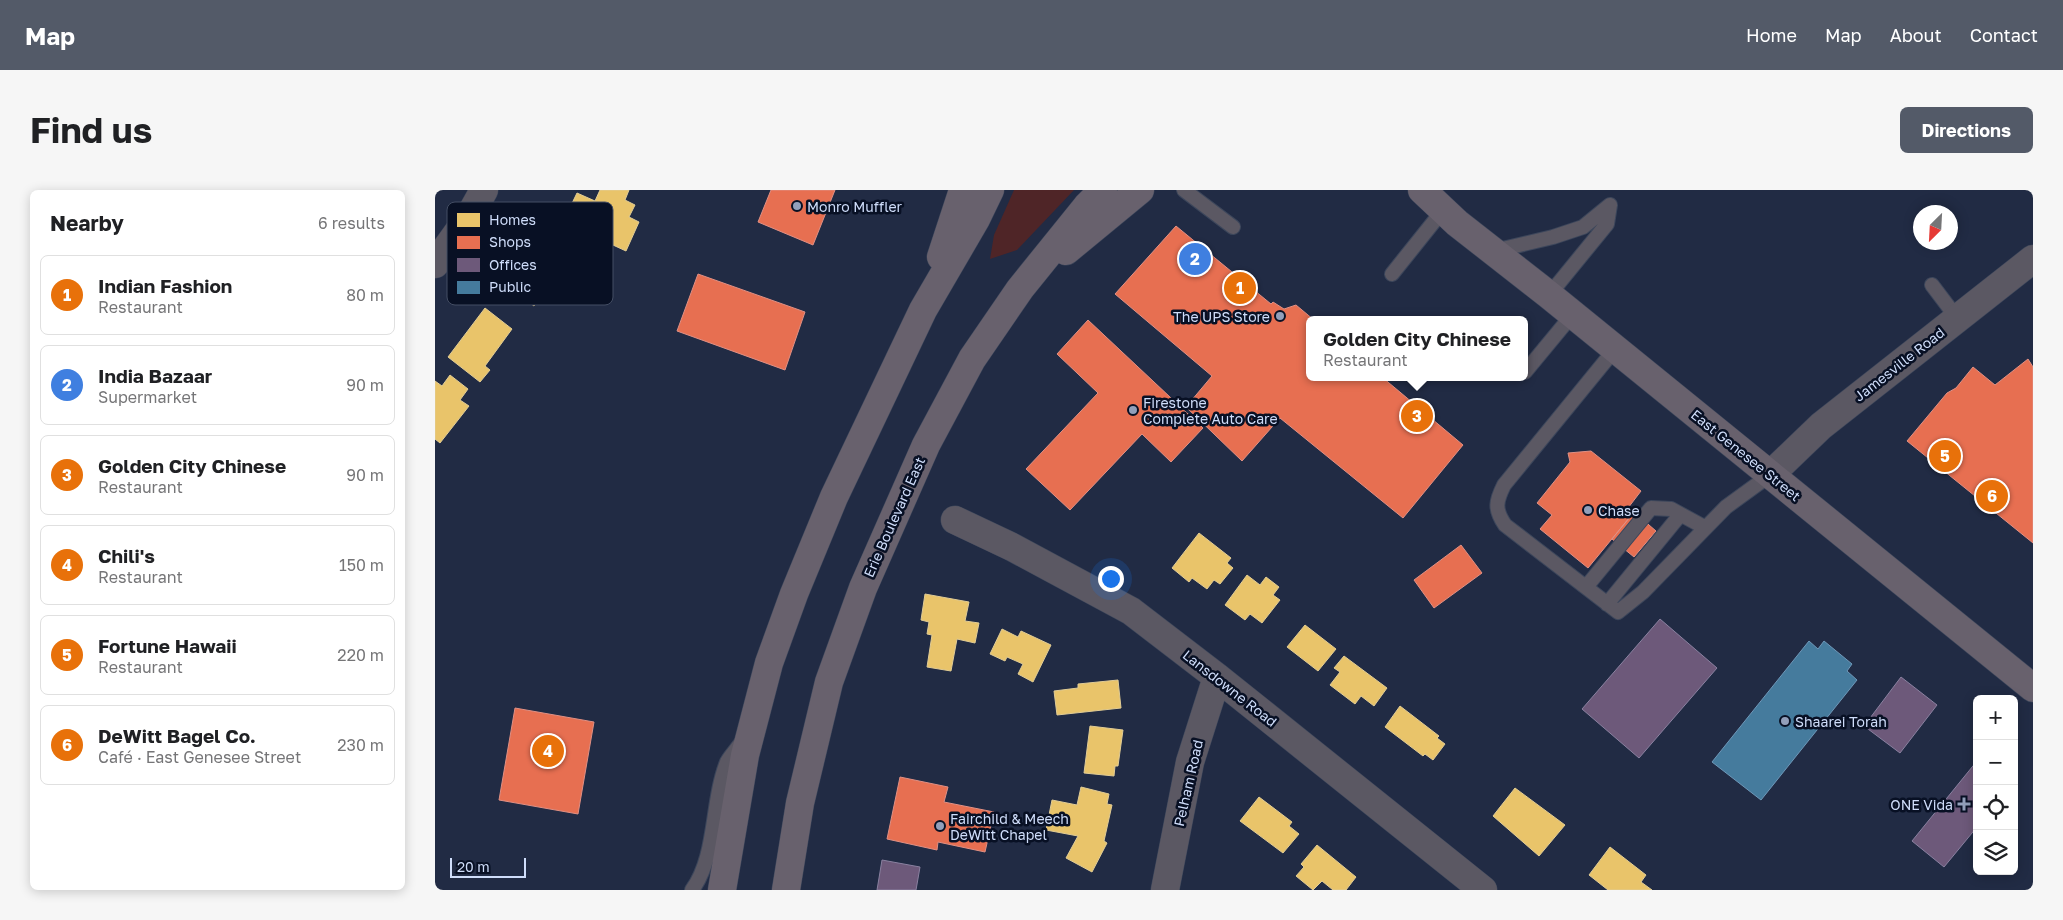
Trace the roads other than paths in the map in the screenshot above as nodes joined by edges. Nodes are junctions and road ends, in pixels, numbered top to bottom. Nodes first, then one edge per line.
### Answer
1 (484, 190) edge
2 (963, 190) edge
3 (991, 190) edge
4 (1103, 190) edge
5 (1140, 190) edge
6 (1184, 190) edge
7 (1405, 190) edge
8 (1422, 190) edge
9 (477, 202) edge
10 (1448, 218) junction
11 (1233, 227) dead end
12 (447, 247) edge
13 (1493, 251) junction
14 (2033, 259) edge
15 (435, 264) edge
16 (1392, 274) dead end
17 (1932, 285) dead end
18 (1021, 289) junction
19 (1549, 294) junction
20 (923, 310) junction
21 (1573, 314) junction
22 (1957, 318) junction
23 (1616, 348) junction
24 (1528, 368) edge
25 (1770, 475) junction
26 (1680, 514) junction
27 (955, 520) dead end
28 (1704, 527) junction
29 (1586, 587) junction
30 (1607, 604) junction
31 (1217, 677) junction
32 (2033, 688) edge
33 (752, 729) junction
34 (692, 890) edge
35 (722, 890) edge
36 (786, 890) edge
37 (1165, 890) edge
38 (1483, 890) edge

1 - 9 street
2 - 20 main road
3 - 20 main road
4 - 18 main road, Erie Boulevard East
5 - 18 main road
6 - 11 lane
7 - 10 main road, East Genesee Street
8 - 10 main road, East Genesee Street
10 - 13 main road, East Genesee Street
10 - 16 lane
12 - 15 street
13 - 19 main road, East Genesee Street
13 - 19 lane
14 - 22 street, Jamesville Road
17 - 22 lane
18 - 36 main road, Erie Boulevard East
19 - 21 main road, East Genesee Street
20 - 33 main road
21 - 23 main road, East Genesee Street
21 - 24 lane
22 - 25 street, Jamesville Road
23 - 25 main road, East Genesee Street
23 - 29 lane
25 - 28 lane
25 - 32 main road, East Genesee Street
26 - 28 lane
26 - 29 lane
26 - 30 lane
27 - 31 street, Lansdowne Road
28 - 30 lane
29 - 30 lane
31 - 37 street, Pelham Road
31 - 38 street, Lansdowne Road
33 - 34 lane
33 - 35 main road

